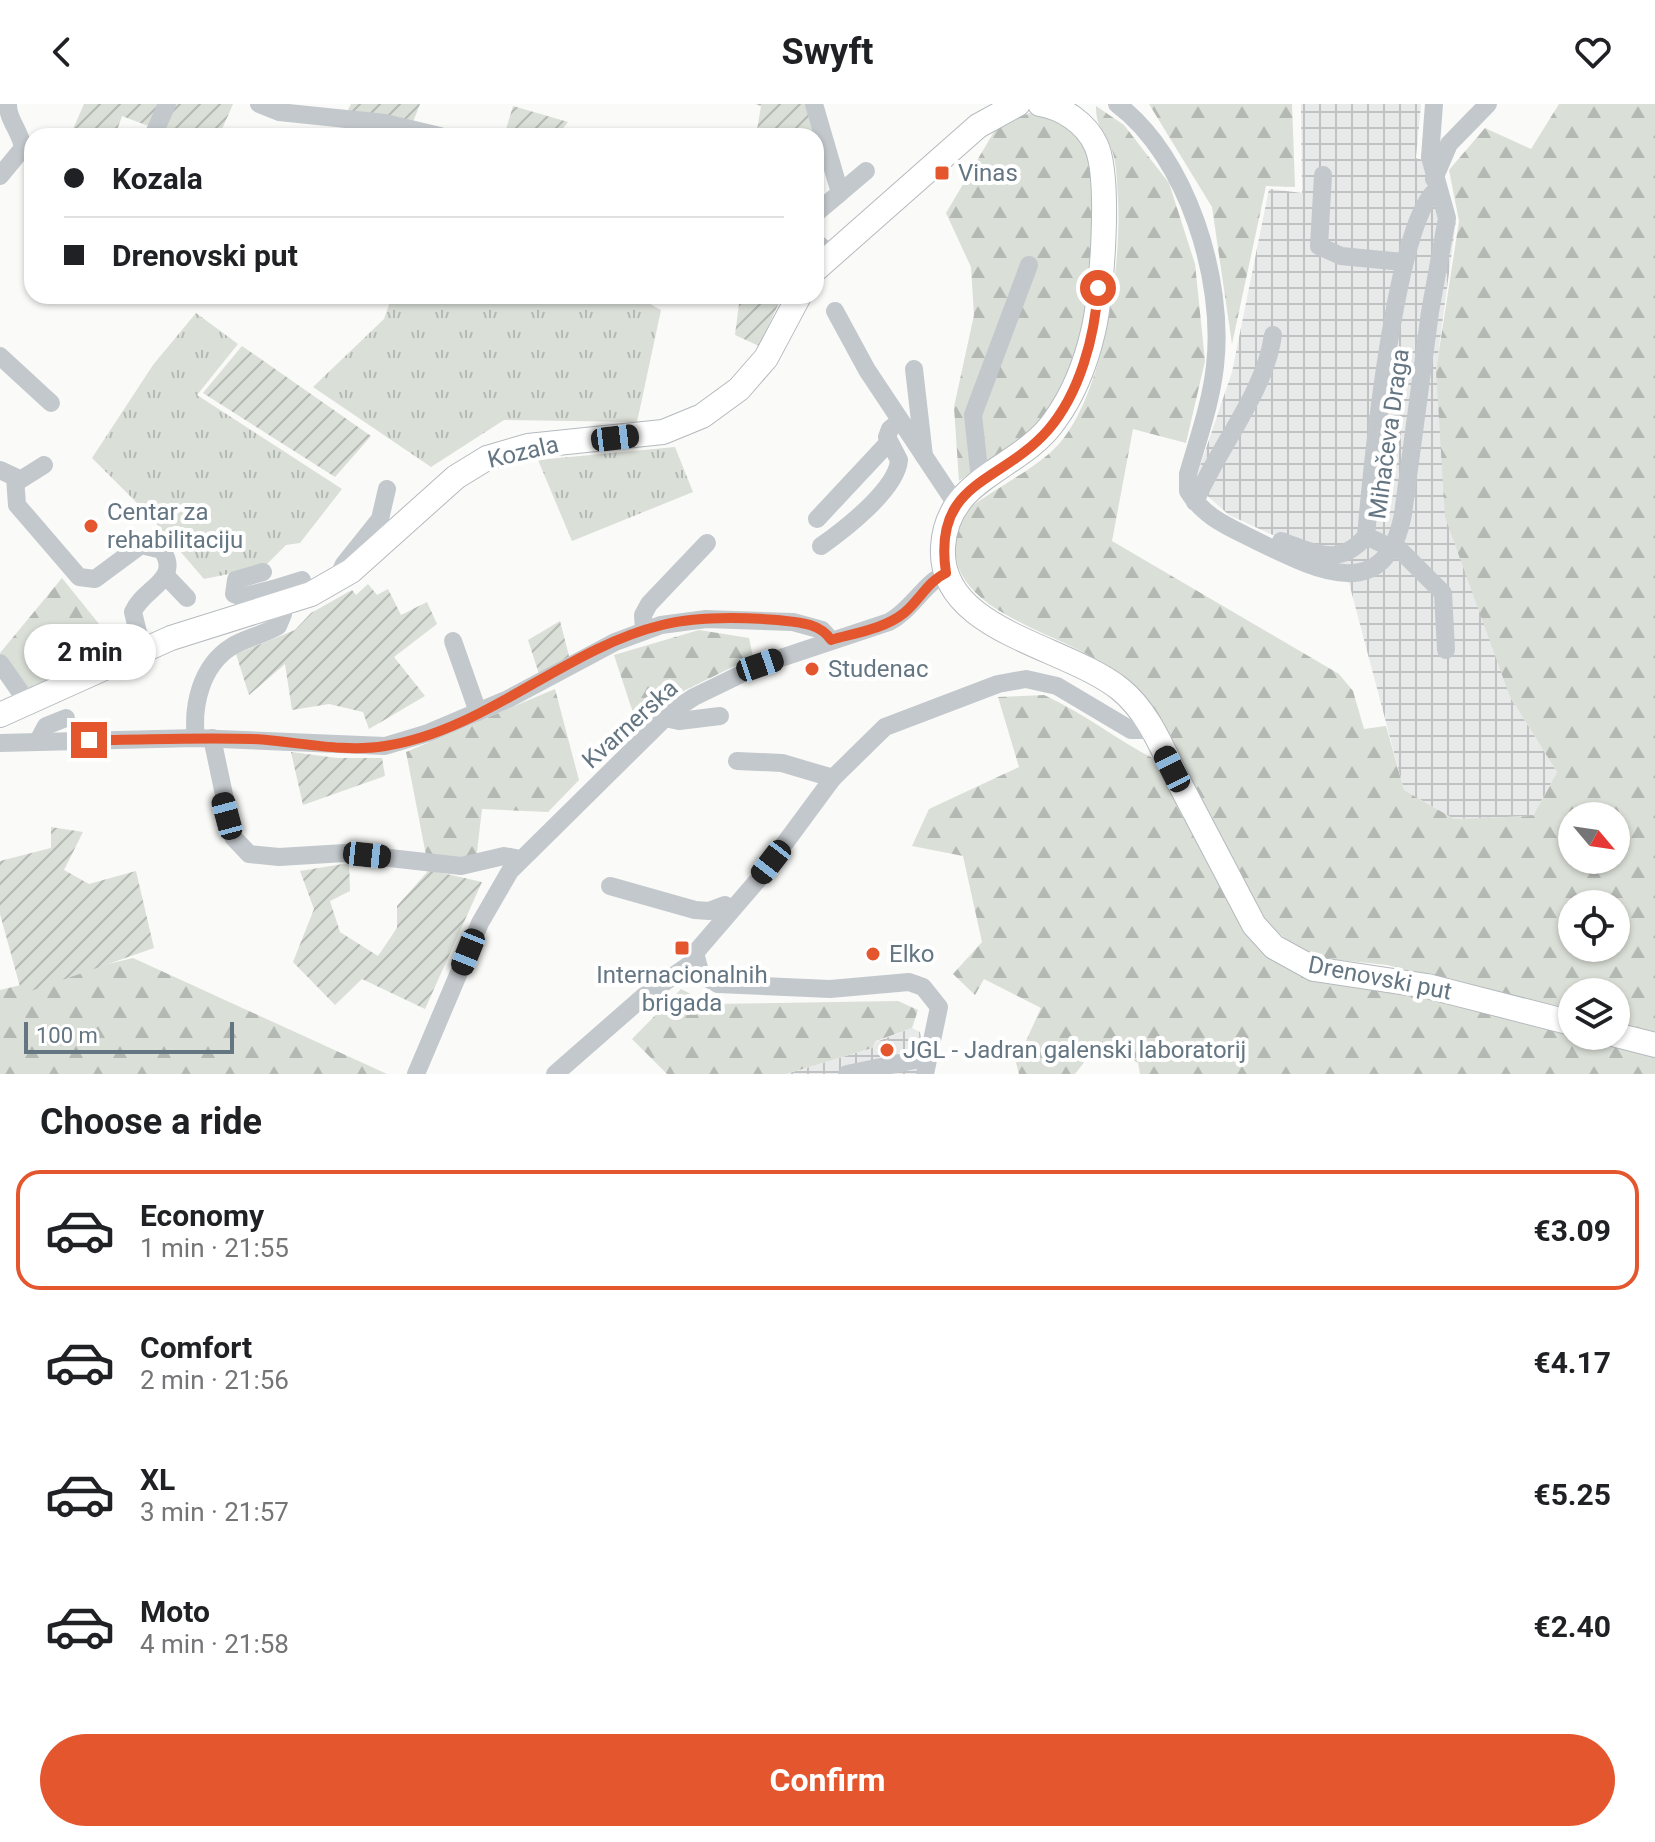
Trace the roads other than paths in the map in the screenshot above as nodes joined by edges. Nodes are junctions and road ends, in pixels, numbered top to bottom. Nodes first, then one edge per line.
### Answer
1 (8, 104) edge
2 (167, 104) edge
3 (259, 104) edge
4 (814, 104) edge
5 (1018, 104) edge
6 (1040, 104) edge
7 (1117, 104) edge
8 (1434, 104) edge
9 (1488, 104) edge
10 (156, 128) edge
11 (406, 128) edge
12 (821, 128) edge
13 (824, 138) edge
14 (24, 142) edge
15 (24, 153) edge
16 (866, 171) dead end
17 (1323, 175) dead end
18 (0, 176) edge
19 (1436, 184) junction
20 (840, 193) junction
21 (824, 206) edge
22 (824, 253) edge
23 (1403, 262) junction
24 (1029, 265) dead end
25 (795, 304) edge
26 (835, 311) dead end
27 (1273, 335) dead end
28 (0, 356) edge
29 (914, 369) dead end
30 (51, 403) dead end
31 (900, 421) junction
32 (889, 442) junction
33 (924, 459) junction
34 (44, 465) dead end
35 (0, 470) edge
36 (980, 479) junction
37 (17, 482) junction
38 (387, 489) dead end
39 (1195, 502) junction
40 (8, 503) edge
41 (956, 504) junction
42 (817, 519) dead end
43 (1223, 524) junction
44 (1366, 536) junction
45 (707, 543) dead end
46 (821, 546) dead end
47 (1394, 547) junction
48 (263, 572) dead end
49 (946, 573) junction
50 (166, 576) junction
51 (339, 578) junction
52 (302, 580) dead end
53 (187, 598) dead end
54 (277, 598) junction
55 (644, 631) junction
56 (831, 640) junction
57 (453, 641) dead end
58 (142, 649) junction
59 (1446, 650) dead end
60 (0, 663) edge
61 (28, 703) junction
62 (478, 712) junction
63 (0, 715) edge
64 (720, 716) dead end
65 (66, 718) dead end
66 (665, 718) junction
67 (1152, 730) junction
68 (204, 738) junction
69 (38, 741) junction
70 (0, 743) edge
71 (737, 761) dead end
72 (833, 778) junction
73 (530, 858) junction
74 (610, 886) dead end
75 (731, 910) junction
76 (695, 961) junction
77 (1558, 1019) edge
78 (1630, 1039) edge
79 (1655, 1045) edge
80 (927, 1065) edge
81 (416, 1074) edge
82 (555, 1074) edge
83 (847, 1074) edge

1 - 14 street
2 - 10 street
3 - 11 street
4 - 12 street
5 - 22 main road
6 - 36 main road
7 - 39 street
8 - 19 street, Mihačeva Draga
9 - 19 street
13 - 20 street
15 - 18 street
16 - 20 street
17 - 23 street
19 - 23 street
19 - 47 street, Mihačeva Draga
20 - 21 street
23 - 44 street
24 - 36 street
25 - 51 main road, Kozala
26 - 31 street
27 - 39 street
28 - 30 street
29 - 33 street
31 - 32 street
31 - 33 street
32 - 42 street
32 - 46 street
33 - 41 street
34 - 37 street
35 - 37 street
36 - 41 main road
37 - 40 street
38 - 51 street
39 - 43 street, Mihačeva Draga
40 - 50 street
41 - 49 main road
43 - 44 street
43 - 47 street, Mihačeva Draga
44 - 47 street
45 - 55 street
47 - 59 street
48 - 54 street
49 - 56 street, Kvarnerska
49 - 67 main road, Drenovski put
50 - 53 street
50 - 58 street
51 - 54 main road, Kozala
52 - 54 street
54 - 58 main road, Kozala
54 - 68 street, Kozala
55 - 56 street
55 - 62 street
56 - 66 street, Kvarnerska
57 - 62 street
58 - 61 main road, Kozala
60 - 61 street
61 - 63 main road, Kozala
62 - 68 street
64 - 66 street
65 - 69 street
66 - 73 street, Kvarnerska
67 - 72 street
67 - 77 main road, Drenovski put
68 - 69 street
68 - 73 street
69 - 70 street
71 - 72 street
72 - 75 street
73 - 81 street, Kvarnerska
74 - 75 street
75 - 76 street
76 - 80 street
76 - 82 street
78 - 79 main road
80 - 83 street

